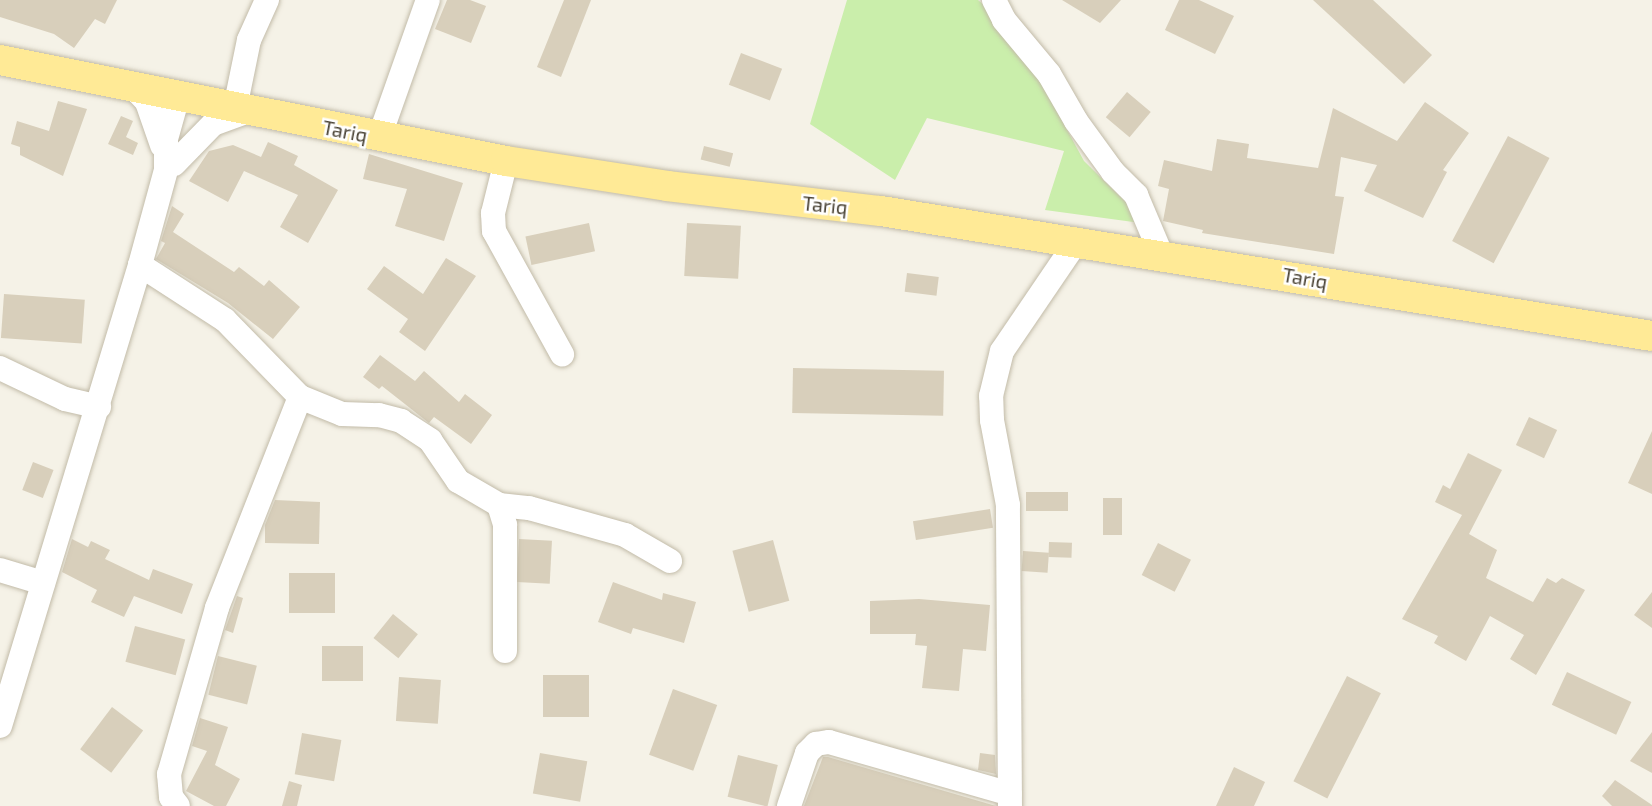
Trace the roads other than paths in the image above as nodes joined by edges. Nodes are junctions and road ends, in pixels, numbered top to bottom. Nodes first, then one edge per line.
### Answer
1 (267, 0) edge
2 (428, 0) edge
3 (994, 0) edge
4 (0, 60) edge
5 (135, 89) junction
6 (217, 104) junction
7 (379, 138) junction
8 (506, 161) junction
9 (169, 164) junction
10 (1076, 242) junction
11 (1161, 254) junction
12 (140, 265) junction
13 (1652, 336) edge
14 (562, 354) dead end
15 (0, 368) edge
16 (300, 396) junction
17 (99, 407) junction
18 (499, 505) junction
19 (670, 561) dead end
20 (0, 570) edge
21 (43, 583) junction
22 (505, 651) dead end
23 (10, 658) edge
24 (0, 726) edge
25 (1010, 800) edge
26 (178, 806) edge
27 (789, 806) edge

1 - 6 street
2 - 7 street
3 - 11 street
4 - 5 main road, Tariq
5 - 6 main road, Tariq
5 - 9 street
6 - 7 main road, Tariq
6 - 9 street
6 - 9 street
7 - 8 main road, Tariq
8 - 10 main road, Tariq
8 - 14 street
9 - 12 street
10 - 11 main road, Tariq
10 - 25 street
11 - 13 main road, Tariq
12 - 16 street
12 - 17 street
15 - 17 street
16 - 18 street
16 - 26 street
17 - 21 street
18 - 19 street
18 - 22 street
20 - 21 street
21 - 23 street
23 - 24 street
25 - 27 street

